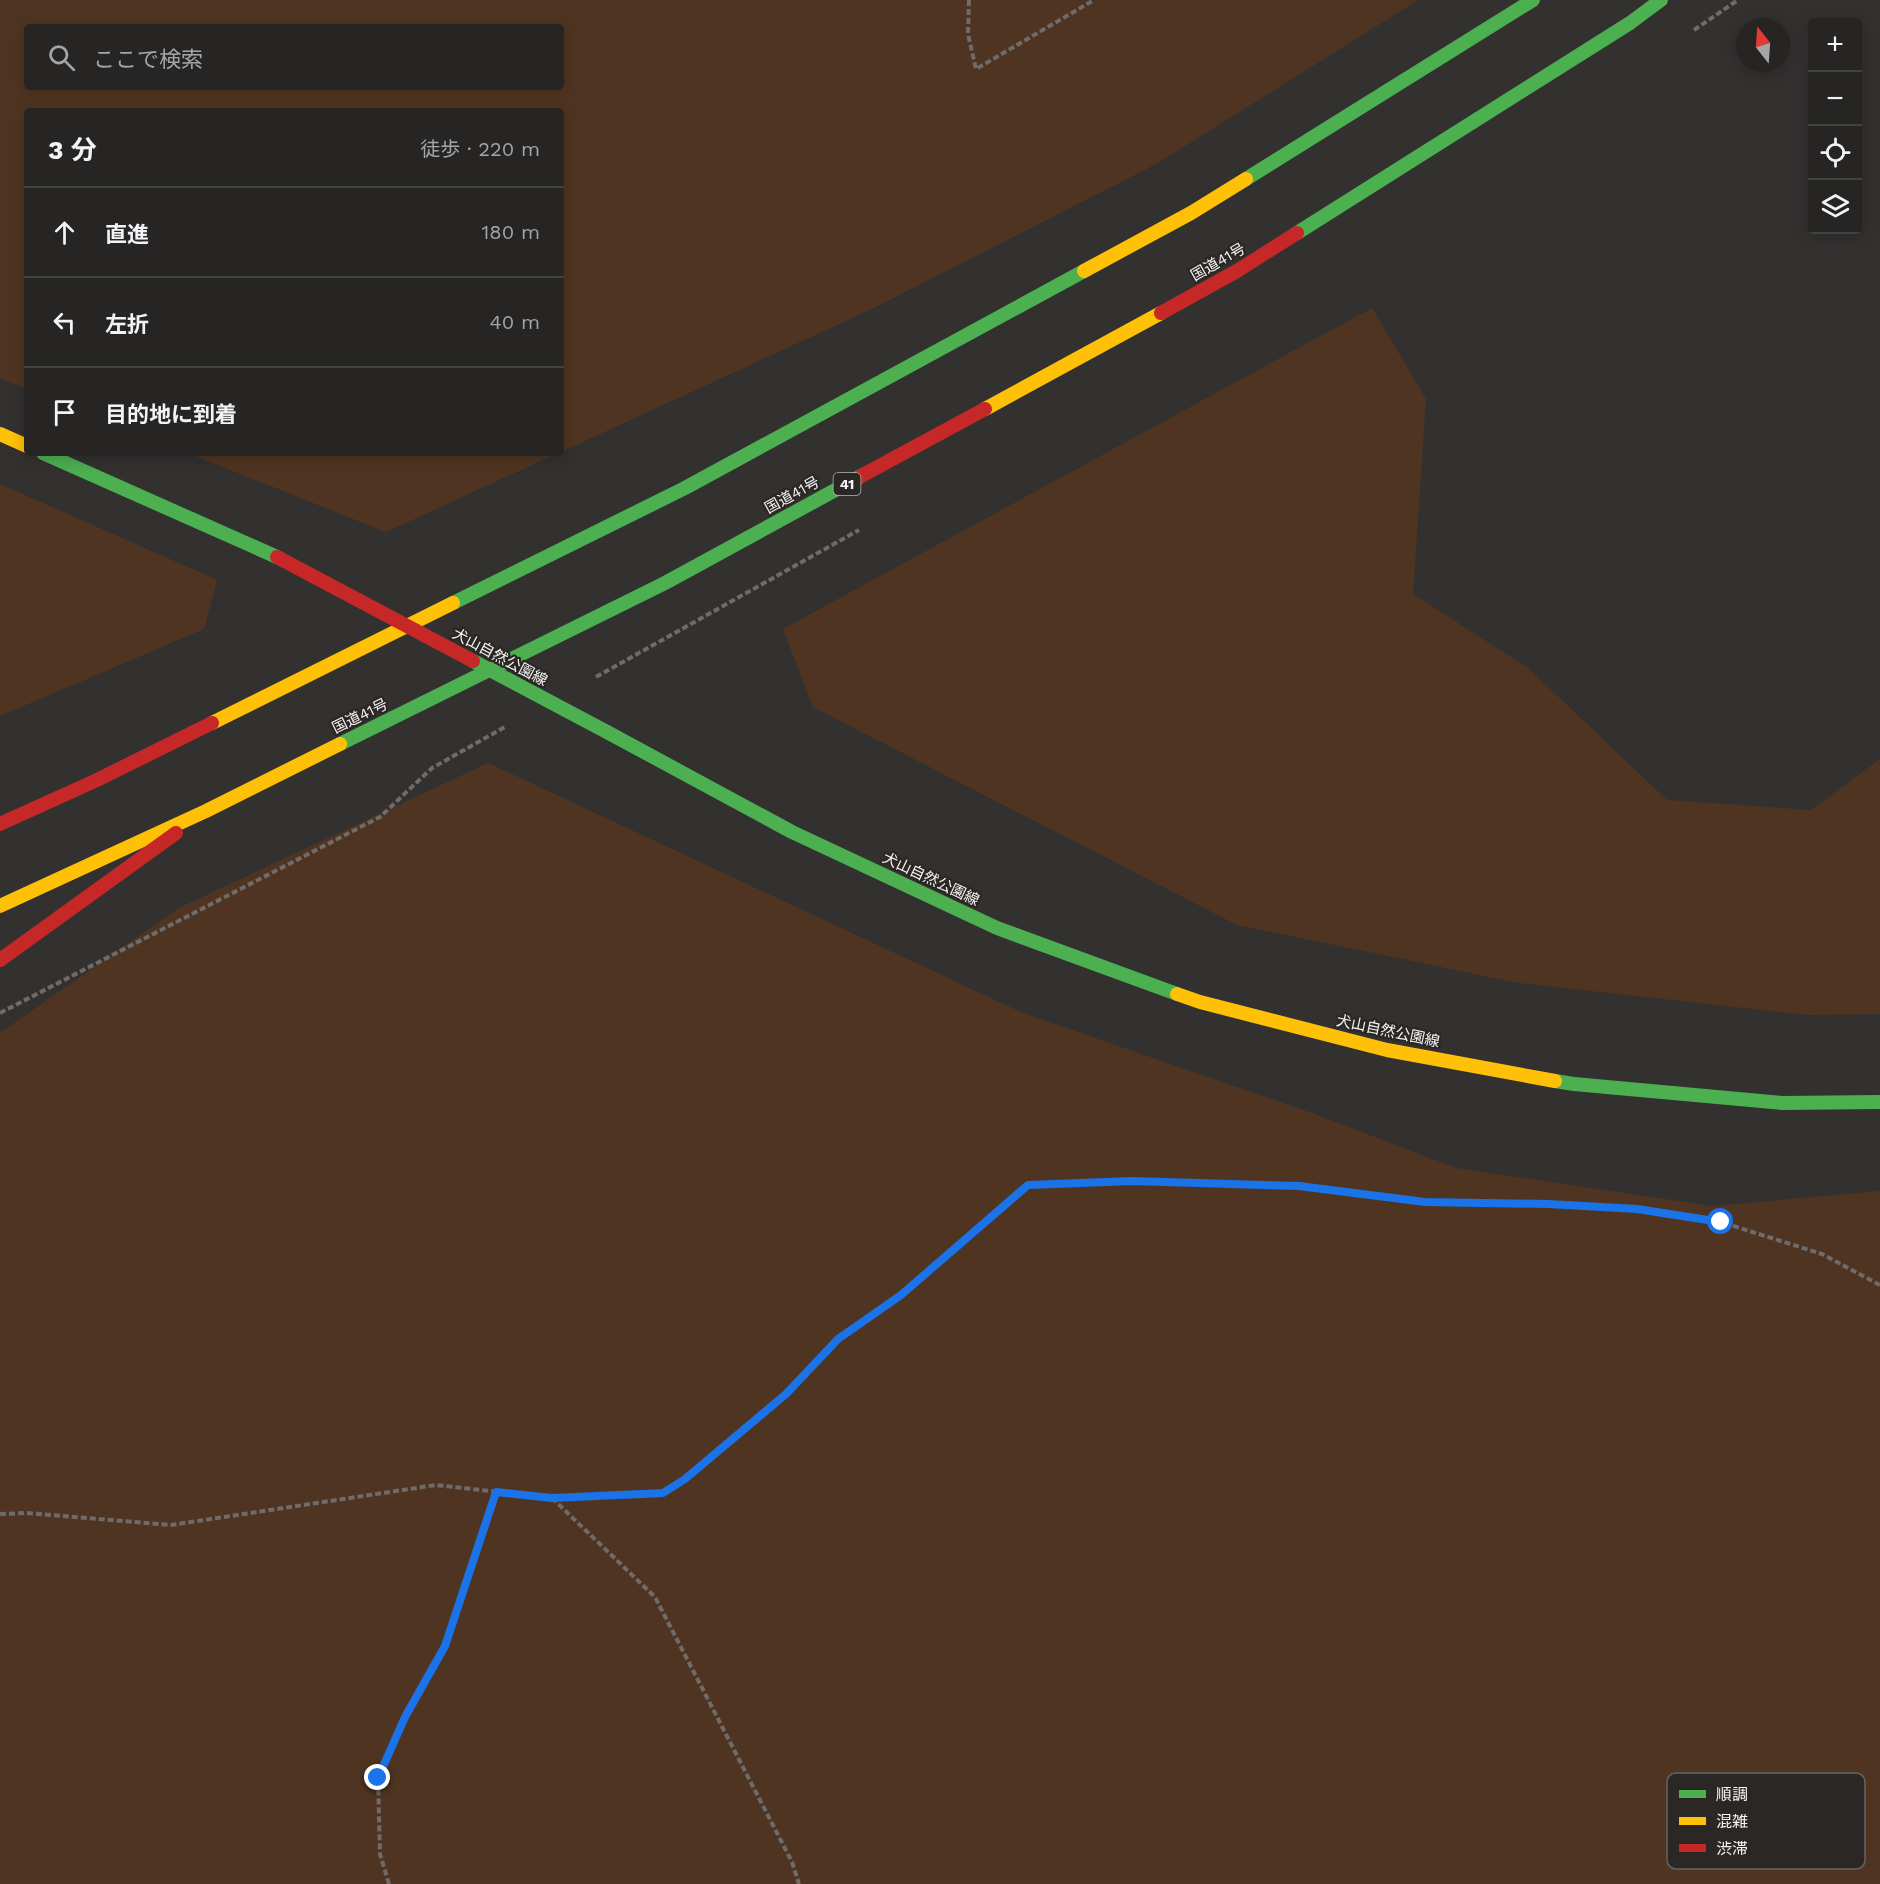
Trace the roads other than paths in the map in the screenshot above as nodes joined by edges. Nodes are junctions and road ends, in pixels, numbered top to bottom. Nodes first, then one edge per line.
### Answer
1 (1533, 0) edge
2 (1660, 0) edge
3 (0, 434) edge
4 (24, 445) edge
5 (50, 456) edge
6 (97, 780) junction
7 (0, 810) edge
8 (206, 811) junction
9 (0, 824) edge
10 (0, 906) edge
11 (0, 960) edge
12 (1880, 1102) edge

1 - 6 main road
2 - 8 main road, 国道41号 / 41
3 - 4 main road
5 - 12 main road, 犬山自然公園線, bridge
6 - 7 main road
6 - 9 main road
8 - 10 main road, 国道41号 / 41
8 - 11 main road

